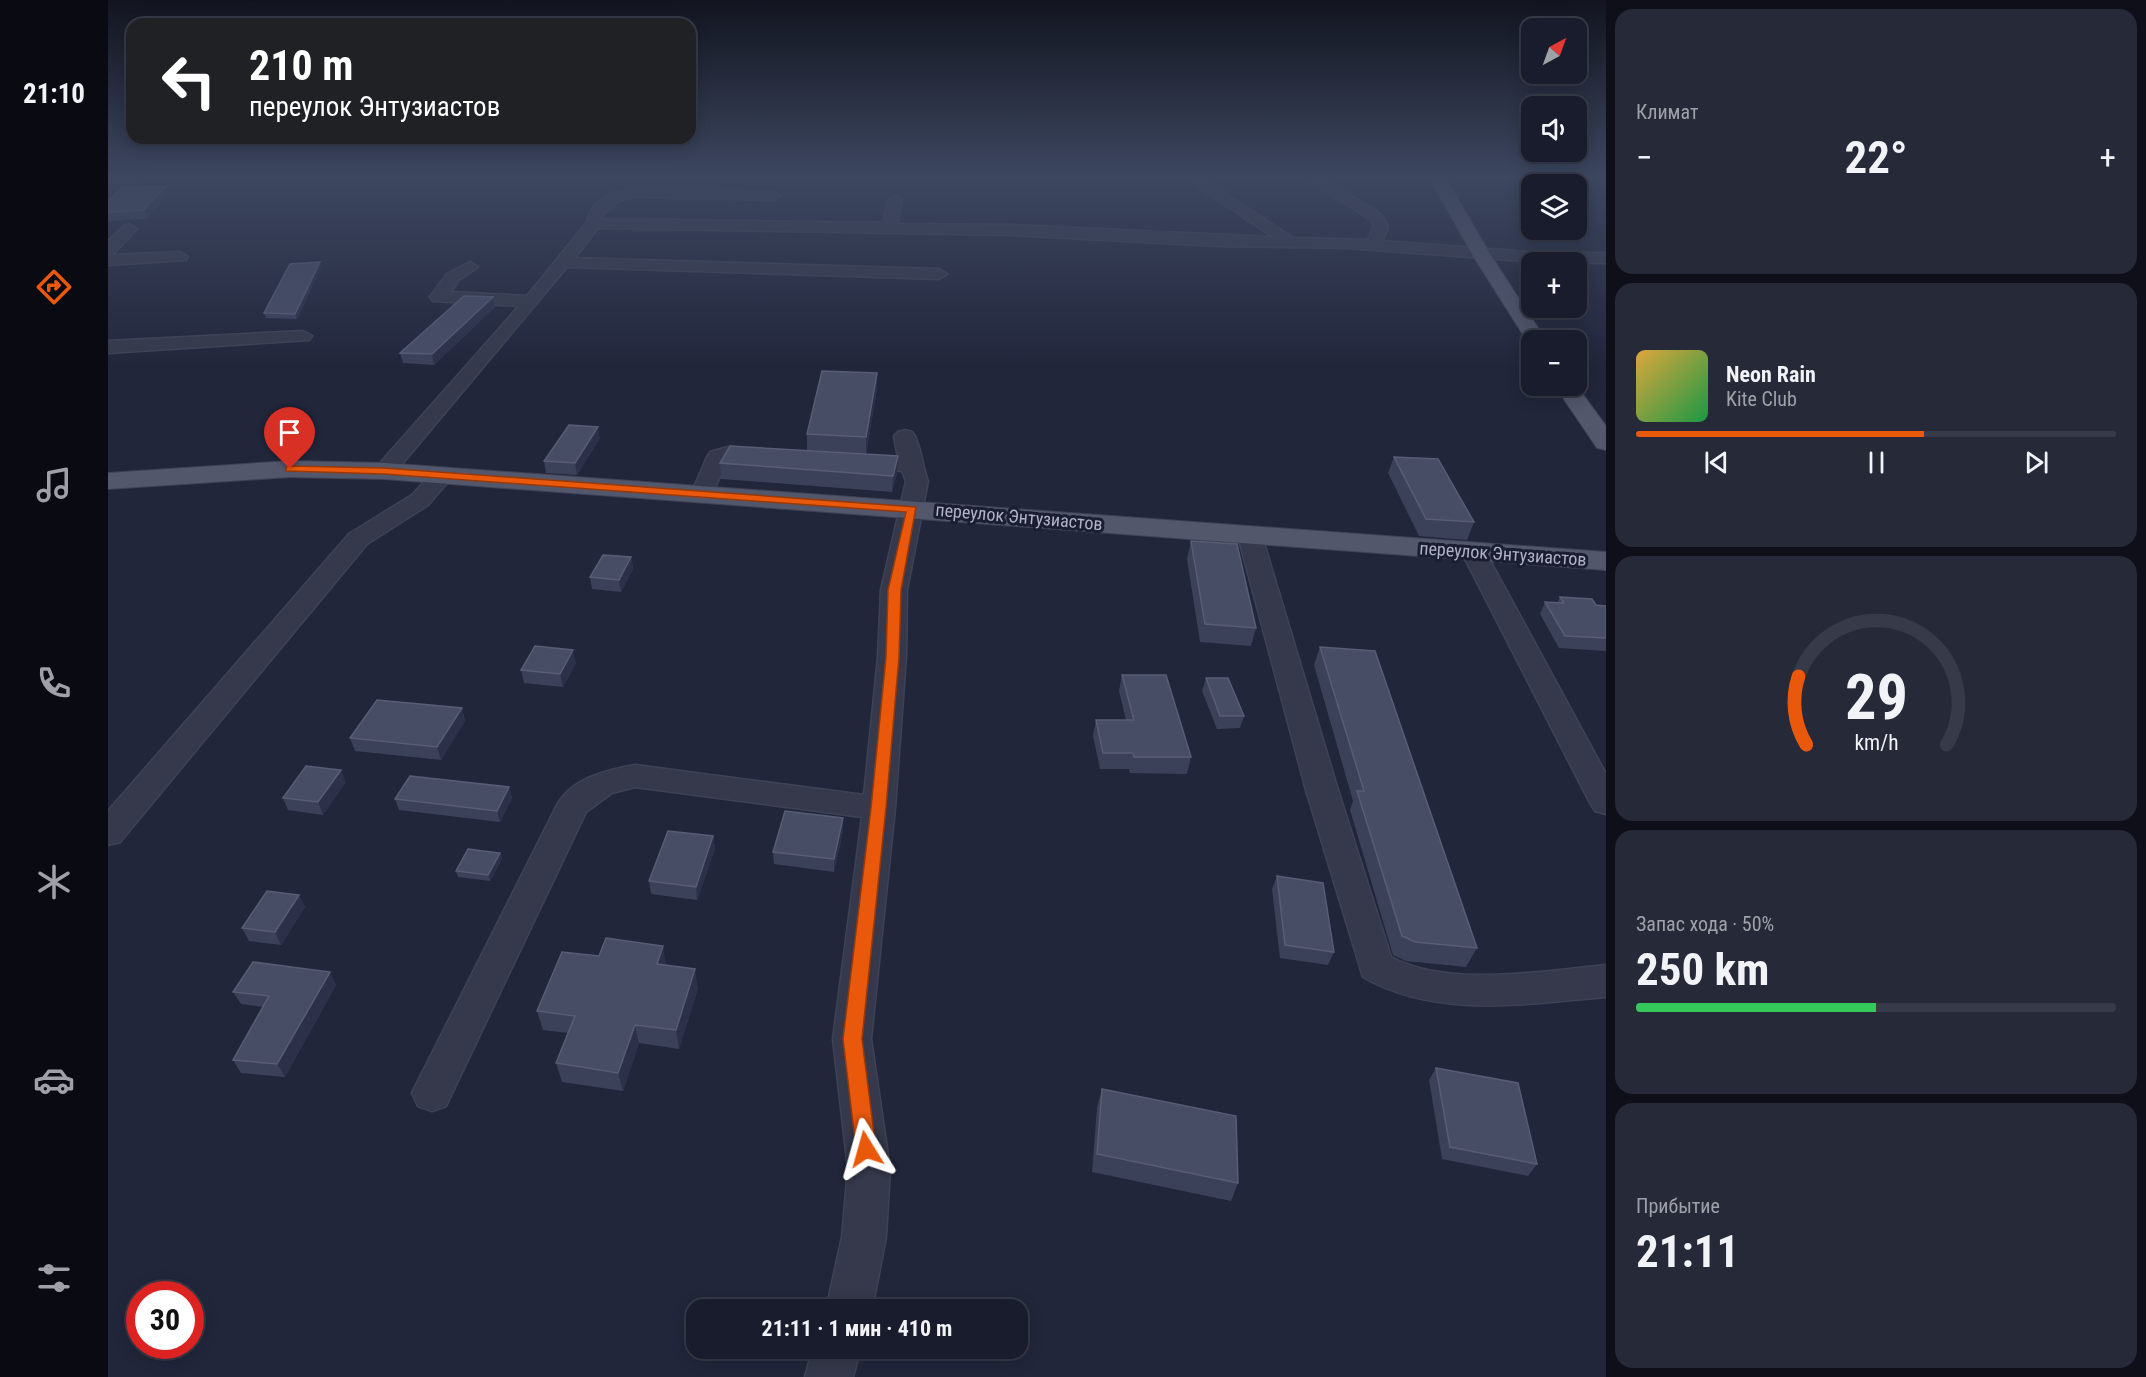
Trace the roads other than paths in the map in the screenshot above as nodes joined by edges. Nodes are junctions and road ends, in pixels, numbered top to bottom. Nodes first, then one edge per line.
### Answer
1 (119, 239) edge
2 (581, 239) edge
3 (803, 239) edge
4 (1184, 239) edge
5 (1376, 239) edge
6 (1473, 239) edge
7 (1287, 240) joint
8 (1373, 244) junction
9 (108, 250) edge
10 (1481, 254) junction
11 (1521, 256) edge
12 (180, 257) dead end
13 (795, 257) junction
14 (1606, 258) edge
15 (108, 260) edge
16 (1587, 260) edge
17 (563, 262) junction
18 (1587, 263) edge
19 (470, 267) dead end
20 (939, 274) dead end
21 (1606, 274) edge
22 (532, 301) junction
23 (1530, 330) edge
24 (303, 336) dead end
25 (108, 347) edge
26 (1573, 396) edge
27 (904, 436) dead end
28 (1606, 443) edge
29 (782, 456) edge
30 (840, 460) edge
31 (910, 465) junction
32 (384, 471) junction
33 (442, 476) junction
34 (108, 481) edge
35 (702, 494) junction
36 (912, 509) junction
37 (1250, 536) junction
38 (1474, 553) junction
39 (1606, 561) edge
40 (1606, 803) edge
41 (879, 808) junction
42 (108, 833) edge
43 (1606, 981) edge
44 (432, 1093) dead end
45 (851, 1299) edge
46 (834, 1359) edge
47 (829, 1377) edge

1 - 9 street
2 - 17 street
3 - 13 street
4 - 7 street
5 - 8 street
6 - 10 main road
7 - 8 street
8 - 10 street
10 - 11 street
10 - 23 main road
12 - 15 street
13 - 17 street
13 - 20 street
14 - 16 street
17 - 22 street
18 - 21 street
19 - 22 street
22 - 32 street
24 - 25 street
26 - 28 main road
27 - 31 street
29 - 35 street
30 - 31 street
31 - 36 street
32 - 33 main road, переулок Энтузиастов
32 - 34 main road, переулок Энтузиастов
33 - 35 main road, переулок Энтузиастов
33 - 42 street
35 - 36 main road, переулок Энтузиастов
36 - 37 main road, переулок Энтузиастов
36 - 41 street
37 - 38 main road, переулок Энтузиастов
37 - 43 street
38 - 39 main road, переулок Энтузиастов
38 - 40 street
41 - 44 street
41 - 45 street
46 - 47 street

